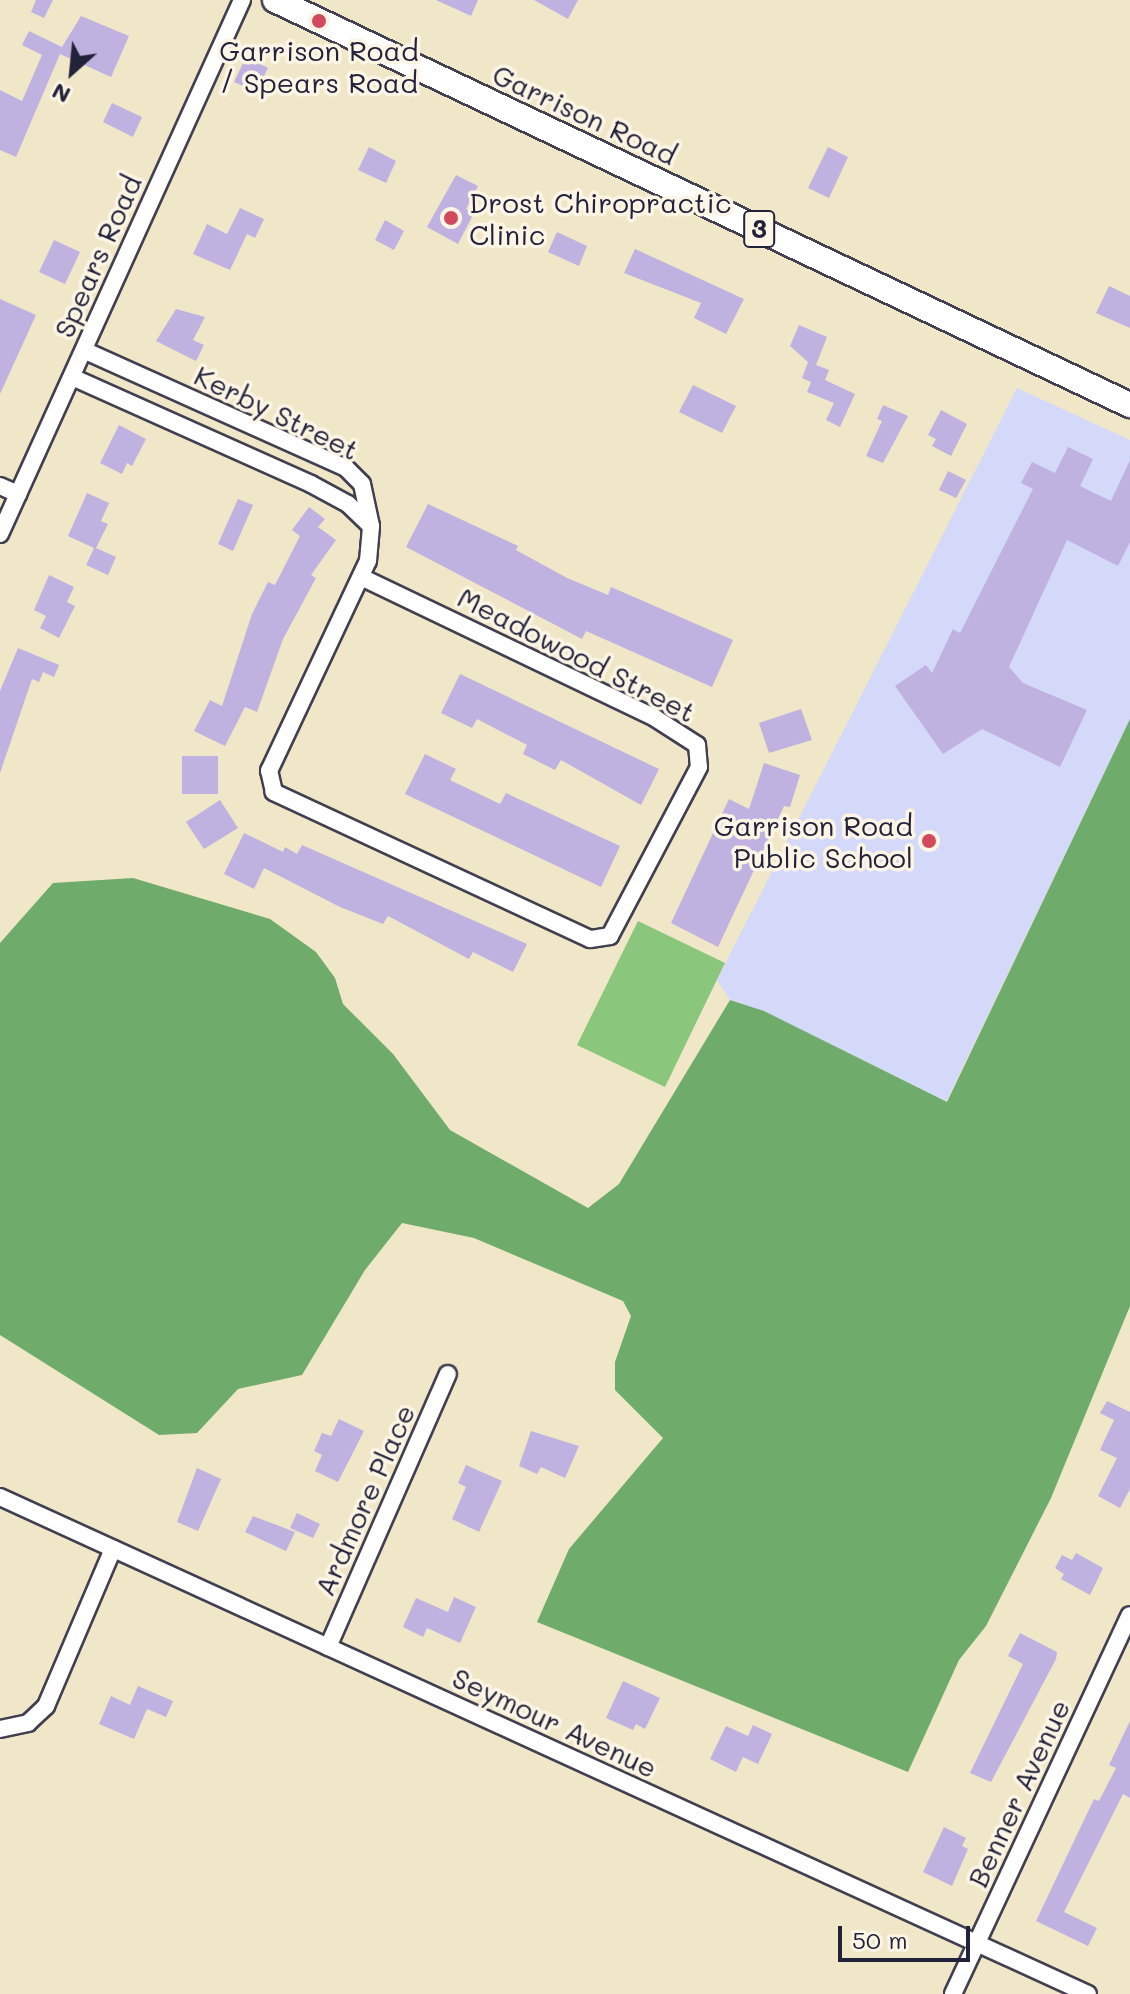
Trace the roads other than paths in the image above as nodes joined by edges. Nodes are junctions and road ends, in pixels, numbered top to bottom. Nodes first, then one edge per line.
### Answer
1 (242, 0) edge
2 (275, 0) edge
3 (84, 350) junction
4 (72, 377) junction
5 (1130, 405) edge
6 (0, 486) edge
7 (18, 494) junction
8 (371, 526) junction
9 (0, 534) edge
10 (361, 577) junction
11 (448, 1374) dead end
12 (0, 1497) edge
13 (113, 1549) junction
14 (1130, 1615) edge
15 (328, 1647) junction
16 (0, 1729) edge
17 (976, 1943) junction
18 (953, 1994) edge
19 (1088, 1994) edge

1 - 3 street, Spears Road
2 - 5 main road, Garrison Road / 3
3 - 4 street, Spears Road
3 - 8 street, Kerby Street
4 - 7 street, Spears Road
4 - 8 street, Kerby Street
6 - 7 street
7 - 9 street, Spears Road
8 - 10 street
10 - 10 street, Meadowood Street
11 - 15 street, Ardmore Place
12 - 13 street, Seymour Avenue
13 - 15 street, Seymour Avenue
13 - 16 street
14 - 17 street, Benner Avenue
15 - 17 street, Seymour Avenue
17 - 18 street, Benner Avenue
17 - 19 street, Seymour Avenue

